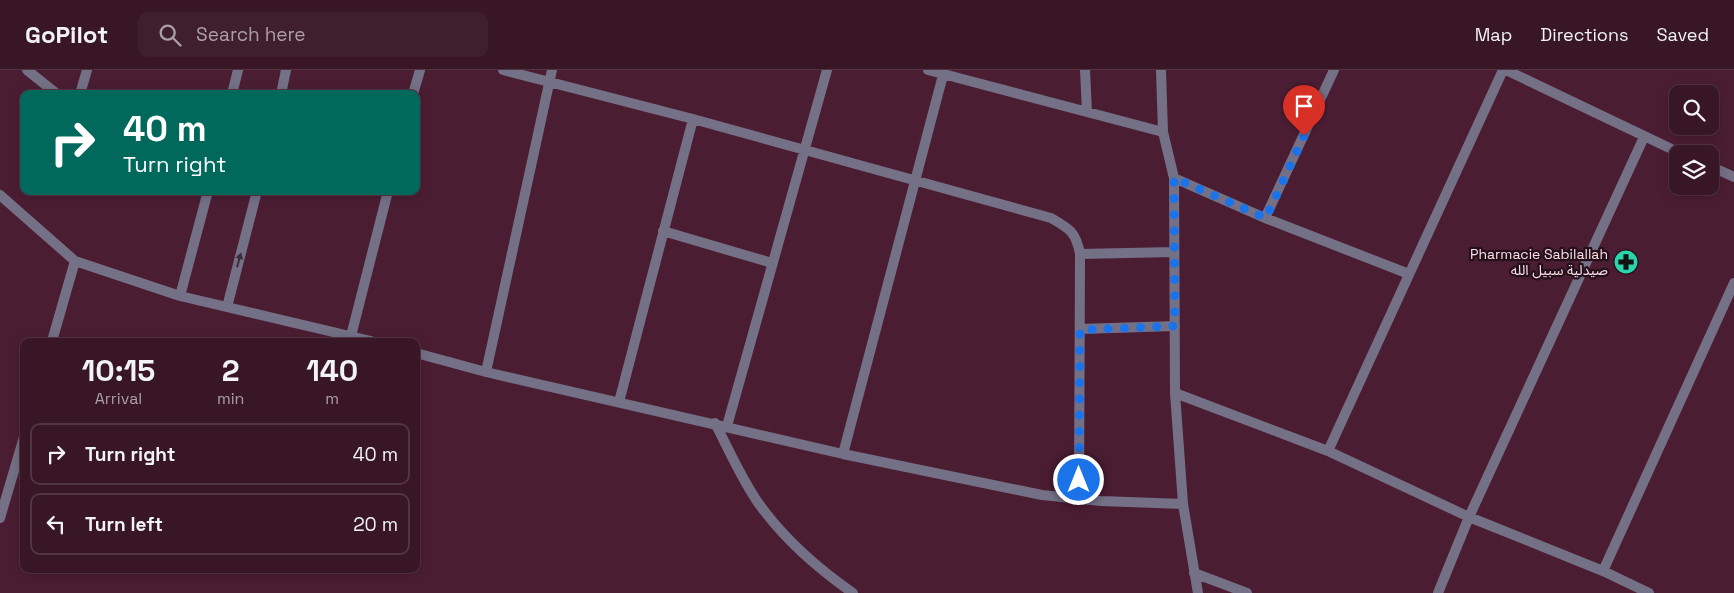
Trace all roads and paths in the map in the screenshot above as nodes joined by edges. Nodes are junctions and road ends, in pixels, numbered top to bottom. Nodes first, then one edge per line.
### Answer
1 (27, 70) edge
2 (86, 70) edge
3 (238, 70) edge
4 (286, 70) edge
5 (420, 70) edge
6 (503, 70) edge
7 (827, 70) edge
8 (928, 70) edge
9 (1084, 70) edge
10 (1161, 70) edge
11 (1334, 70) edge
12 (1504, 70) edge
13 (551, 75) edge
14 (943, 75) junction
15 (52, 90) edge
16 (81, 90) edge
17 (233, 90) edge
18 (282, 90) edge
19 (415, 90) edge
20 (1087, 112) junction
21 (693, 119) junction
22 (1164, 132) junction
23 (1644, 137) junction
24 (803, 148) junction
25 (1669, 148) edge
26 (1719, 170) edge
27 (1734, 177) edge
28 (1174, 178) junction
29 (915, 181) junction
30 (0, 195) edge
31 (207, 195) edge
32 (256, 195) edge
33 (387, 195) edge
34 (1266, 218) junction
35 (663, 231) junction
36 (1174, 252) junction
37 (1080, 254) junction
38 (75, 261) junction
39 (772, 263) junction
40 (1409, 274) junction
41 (1734, 283) edge
42 (180, 296) junction
43 (227, 307) junction
44 (1175, 326) junction
45 (1080, 330) junction
46 (351, 336) junction
47 (53, 338) edge
48 (359, 338) edge
49 (420, 354) edge
50 (486, 372) junction
51 (1175, 393) junction
52 (618, 402) junction
53 (715, 423) junction
54 (727, 426) junction
55 (20, 450) edge
56 (1328, 452) junction
57 (843, 454) junction
58 (1079, 499) junction
59 (1183, 504) junction
60 (0, 518) edge
61 (1469, 518) junction
62 (1603, 571) junction
63 (1194, 573) junction
64 (854, 593) edge
65 (1198, 593) edge
66 (1247, 593) edge
67 (1438, 593) edge
68 (1649, 593) edge

1 - 15 street
2 - 16 street
3 - 17 street
4 - 18 street
5 - 19 street
6 - 13 street
7 - 24 street
8 - 14 street
9 - 20 street
10 - 22 street
11 - 34 street
12 - 23 street
12 - 40 street
13 - 21 street
13 - 50 street
14 - 20 street
14 - 29 street
20 - 22 street
21 - 24 street
21 - 35 street
22 - 28 street
23 - 25 street
23 - 61 street
24 - 29 street
24 - 39 street
26 - 27 street
28 - 34 street
28 - 36 street
29 - 37 street
29 - 57 street
30 - 38 street
31 - 42 street
43 -> 32 street
33 - 46 street
34 - 40 street
35 - 39 street
35 - 52 street
36 - 37 street
36 - 44 street
37 - 45 street
38 - 42 street
38 - 47 street
39 - 54 street
40 - 56 street
41 - 62 street
42 - 43 street
43 - 46 street
44 - 45 street
44 - 51 street
45 - 58 street
46 - 48 street
49 - 50 street
50 - 52 street
51 - 56 street
51 - 59 street
52 - 53 street
53 - 54 street
53 - 64 street
54 - 57 street
55 - 60 street
56 - 61 street
57 - 58 street
58 - 59 street
59 - 63 street
61 - 62 street
61 - 67 street
62 - 68 street
63 - 65 street
63 - 66 street

